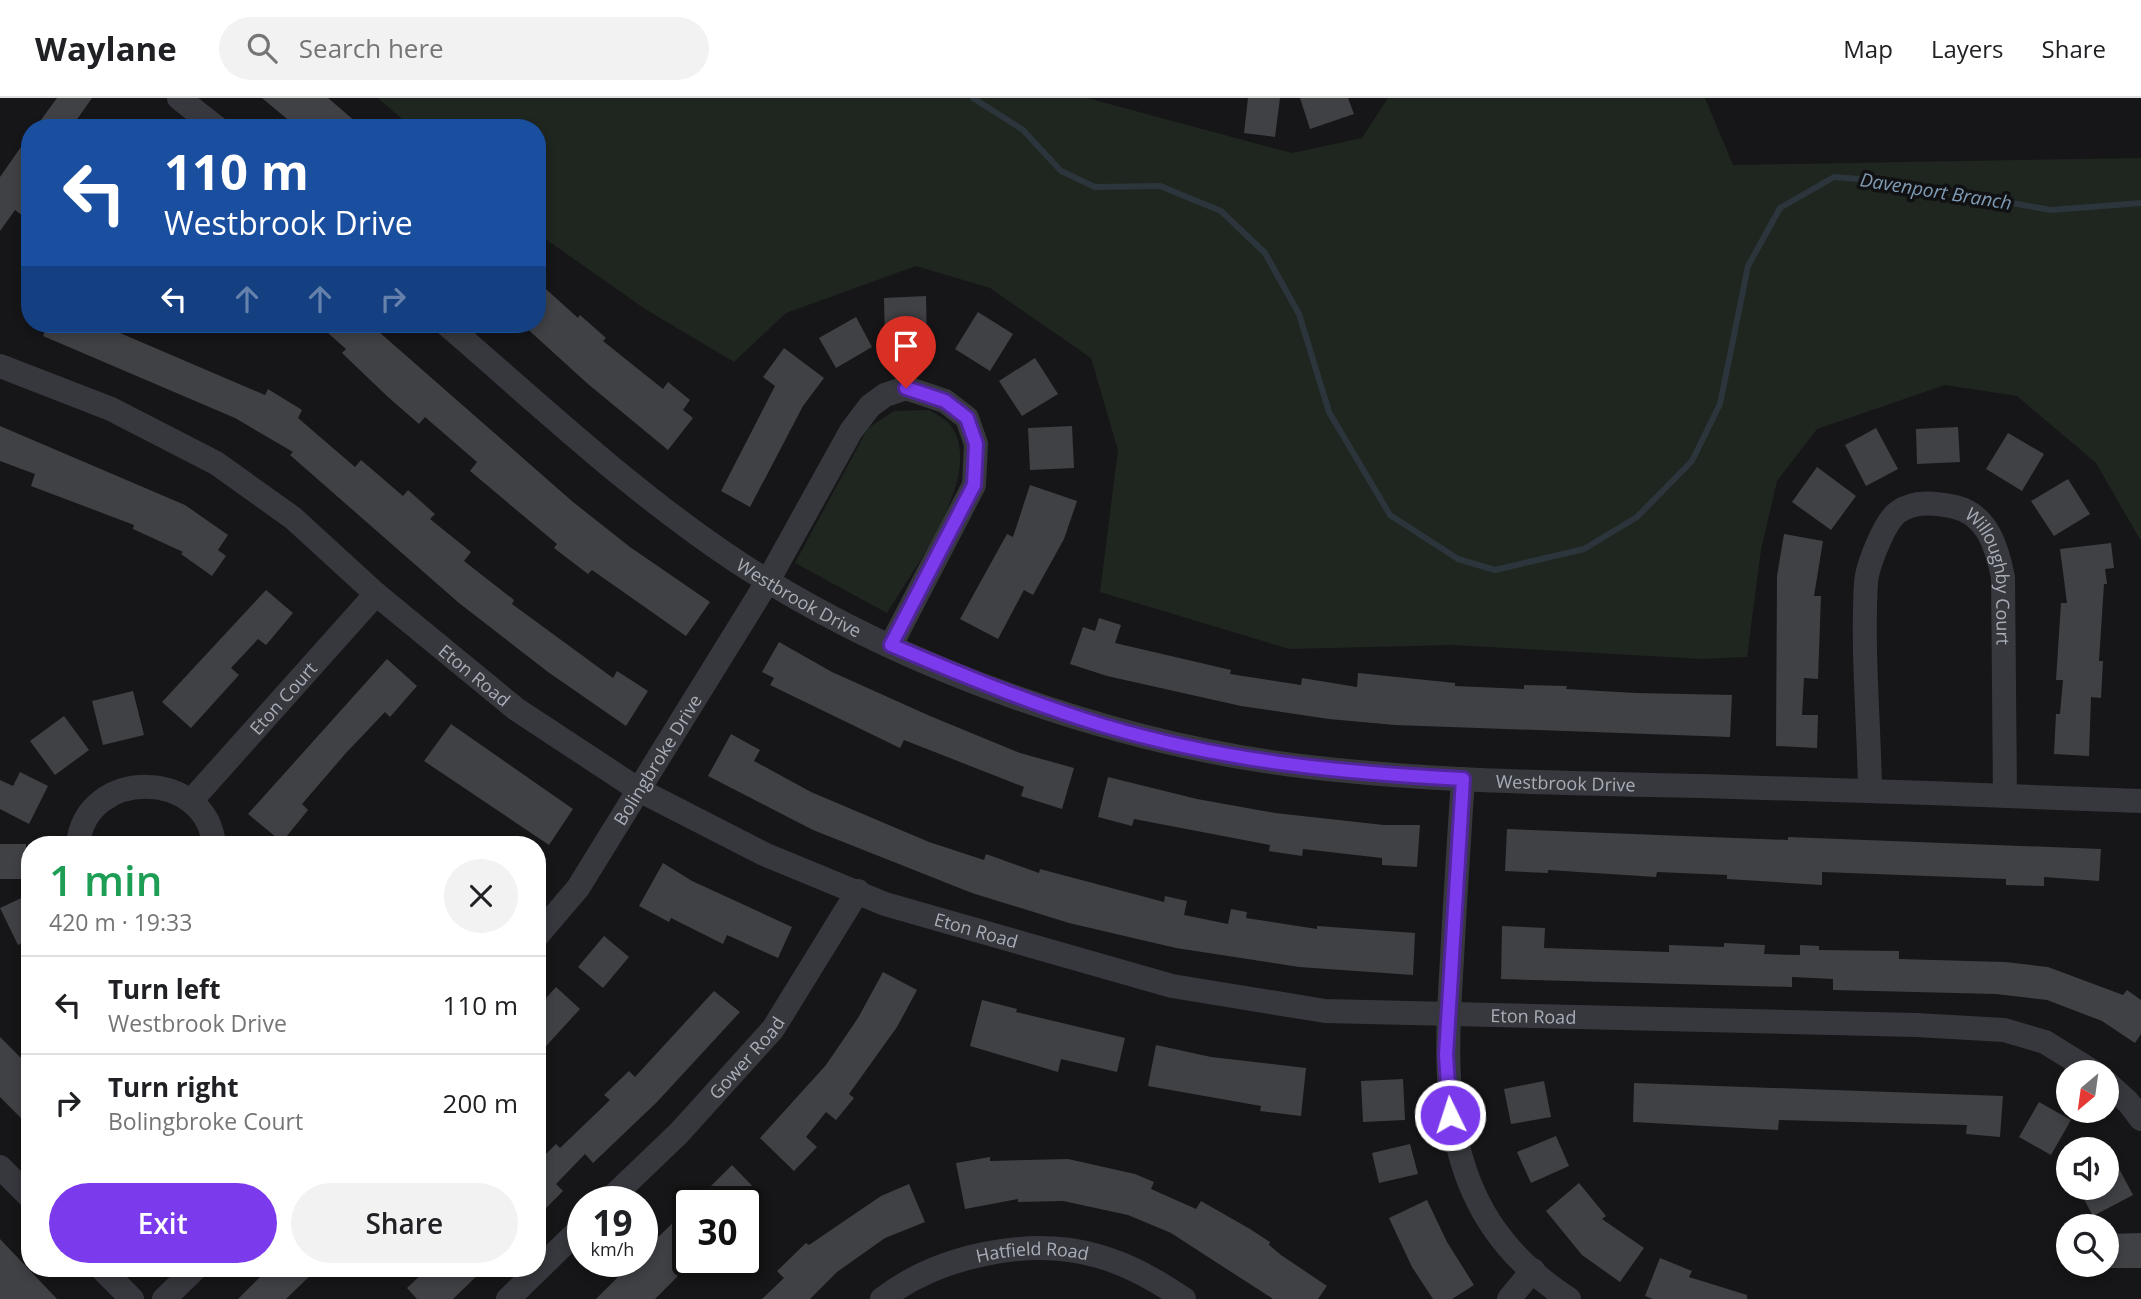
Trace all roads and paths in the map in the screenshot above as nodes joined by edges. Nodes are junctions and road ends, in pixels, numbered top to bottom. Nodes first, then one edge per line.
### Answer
1 (179, 98) edge
2 (206, 119) edge
3 (456, 333) edge
4 (0, 366) edge
5 (769, 579) junction
6 (376, 594) junction
7 (891, 645) junction
8 (1463, 779) junction
9 (639, 790) junction
10 (1870, 791) junction
11 (2005, 796) junction
12 (191, 801) junction
13 (2141, 801) edge
14 (81, 836) edge
15 (211, 836) edge
16 (858, 891) junction
17 (546, 925) edge
18 (1448, 1016) junction
19 (2074, 1060) edge
20 (2119, 1093) edge
21 (2141, 1119) edge
22 (0, 1167) edge
23 (624, 1186) edge
24 (21, 1188) edge
25 (567, 1242) edge
26 (546, 1262) edge
27 (1533, 1270) junction
28 (110, 1277) edge
29 (187, 1277) edge
30 (531, 1277) edge
31 (132, 1299) edge
32 (164, 1299) edge
33 (508, 1299) edge
34 (882, 1299) edge
35 (1184, 1299) edge
36 (1508, 1299) edge
37 (1569, 1299) edge

1 - 2 street
3 - 5 street, Westbrook Drive
4 - 6 street, Eton Road
5 - 7 street, Westbrook Drive
5 - 7 street, Bolingbroke Drive
5 - 9 street, Bolingbroke Drive
6 - 9 street, Eton Road
6 - 12 street, Eton Court
7 - 8 street, Westbrook Drive
8 - 10 street, Westbrook Drive
8 - 18 street
9 - 16 street, Eton Road
9 - 17 street, Bolingbroke Drive
10 - 11 street, Westbrook Drive
10 - 11 street, Willoughby Court
11 - 13 street, Westbrook Drive
12 - 14 street
12 - 15 street
16 - 18 street, Eton Road
16 - 23 street, Gower Road
18 - 19 street, Eton Road
18 - 27 street
20 - 21 street
22 - 24 street
25 - 26 street
27 - 36 street
27 - 37 street
28 - 31 street
29 - 32 street
30 - 33 street
34 - 35 street, Hatfield Road

